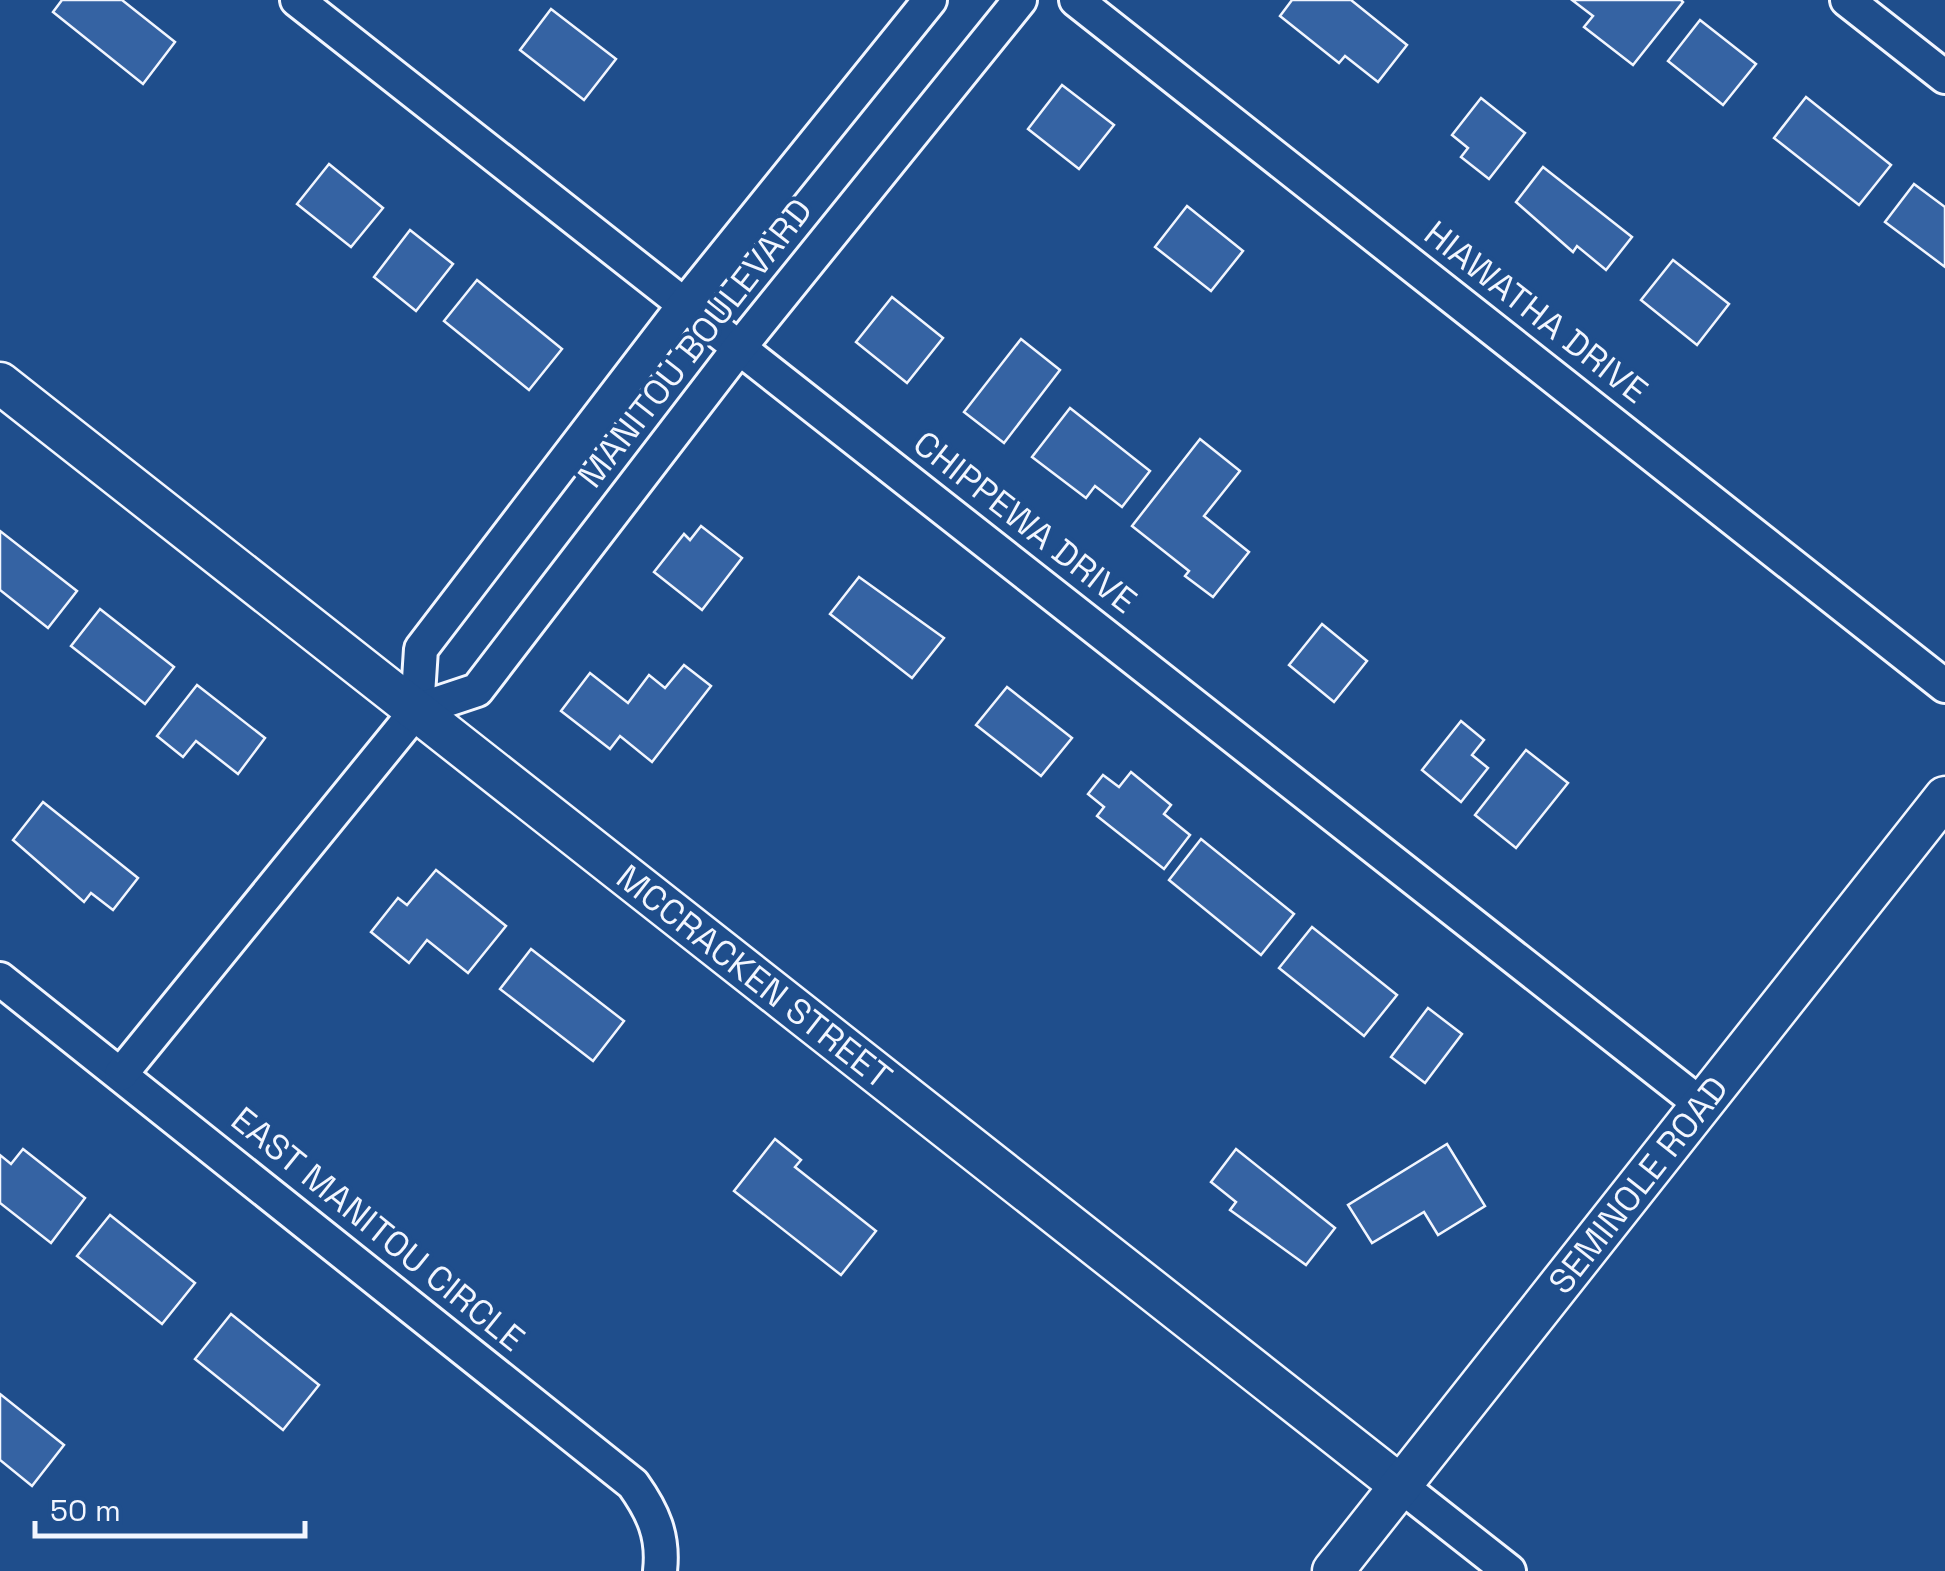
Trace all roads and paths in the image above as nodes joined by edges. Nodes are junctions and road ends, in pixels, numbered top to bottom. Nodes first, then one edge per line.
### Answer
1 (297, 0) edge
2 (930, 0) edge
3 (1020, 0) edge
4 (1076, 0) edge
5 (1847, 0) edge
6 (1945, 78) edge
7 (684, 306) junction
8 (739, 348) junction
9 (0, 383) edge
10 (1945, 686) edge
11 (416, 710) junction
12 (1945, 796) edge
13 (0, 979) edge
14 (122, 1074) junction
15 (1703, 1106) junction
16 (1401, 1486) junction
17 (660, 1570) edge
18 (1333, 1571) edge
19 (1509, 1571) edge

1 - 7 street, CHIPPEWA DRIVE
2 - 7 street, MANITOU BOULEVARD
3 - 8 street, MANITOU BOULEVARD
4 - 10 street, HIAWATHA DRIVE
5 - 6 street
7 - 8 street, CHIPPEWA DRIVE
7 - 11 street, MANITOU BOULEVARD
8 - 11 street, MANITOU BOULEVARD
8 - 15 street, CHIPPEWA DRIVE
9 - 11 street, MCCRACKEN STREET
11 - 14 street
11 - 16 street, MCCRACKEN STREET
12 - 15 street, SEMINOLE ROAD
13 - 14 street, EAST MANITOU CIRCLE
14 - 17 street, EAST MANITOU CIRCLE
15 - 16 street, SEMINOLE ROAD
16 - 18 street, SEMINOLE ROAD
16 - 19 street, MCCRACKEN STREET

